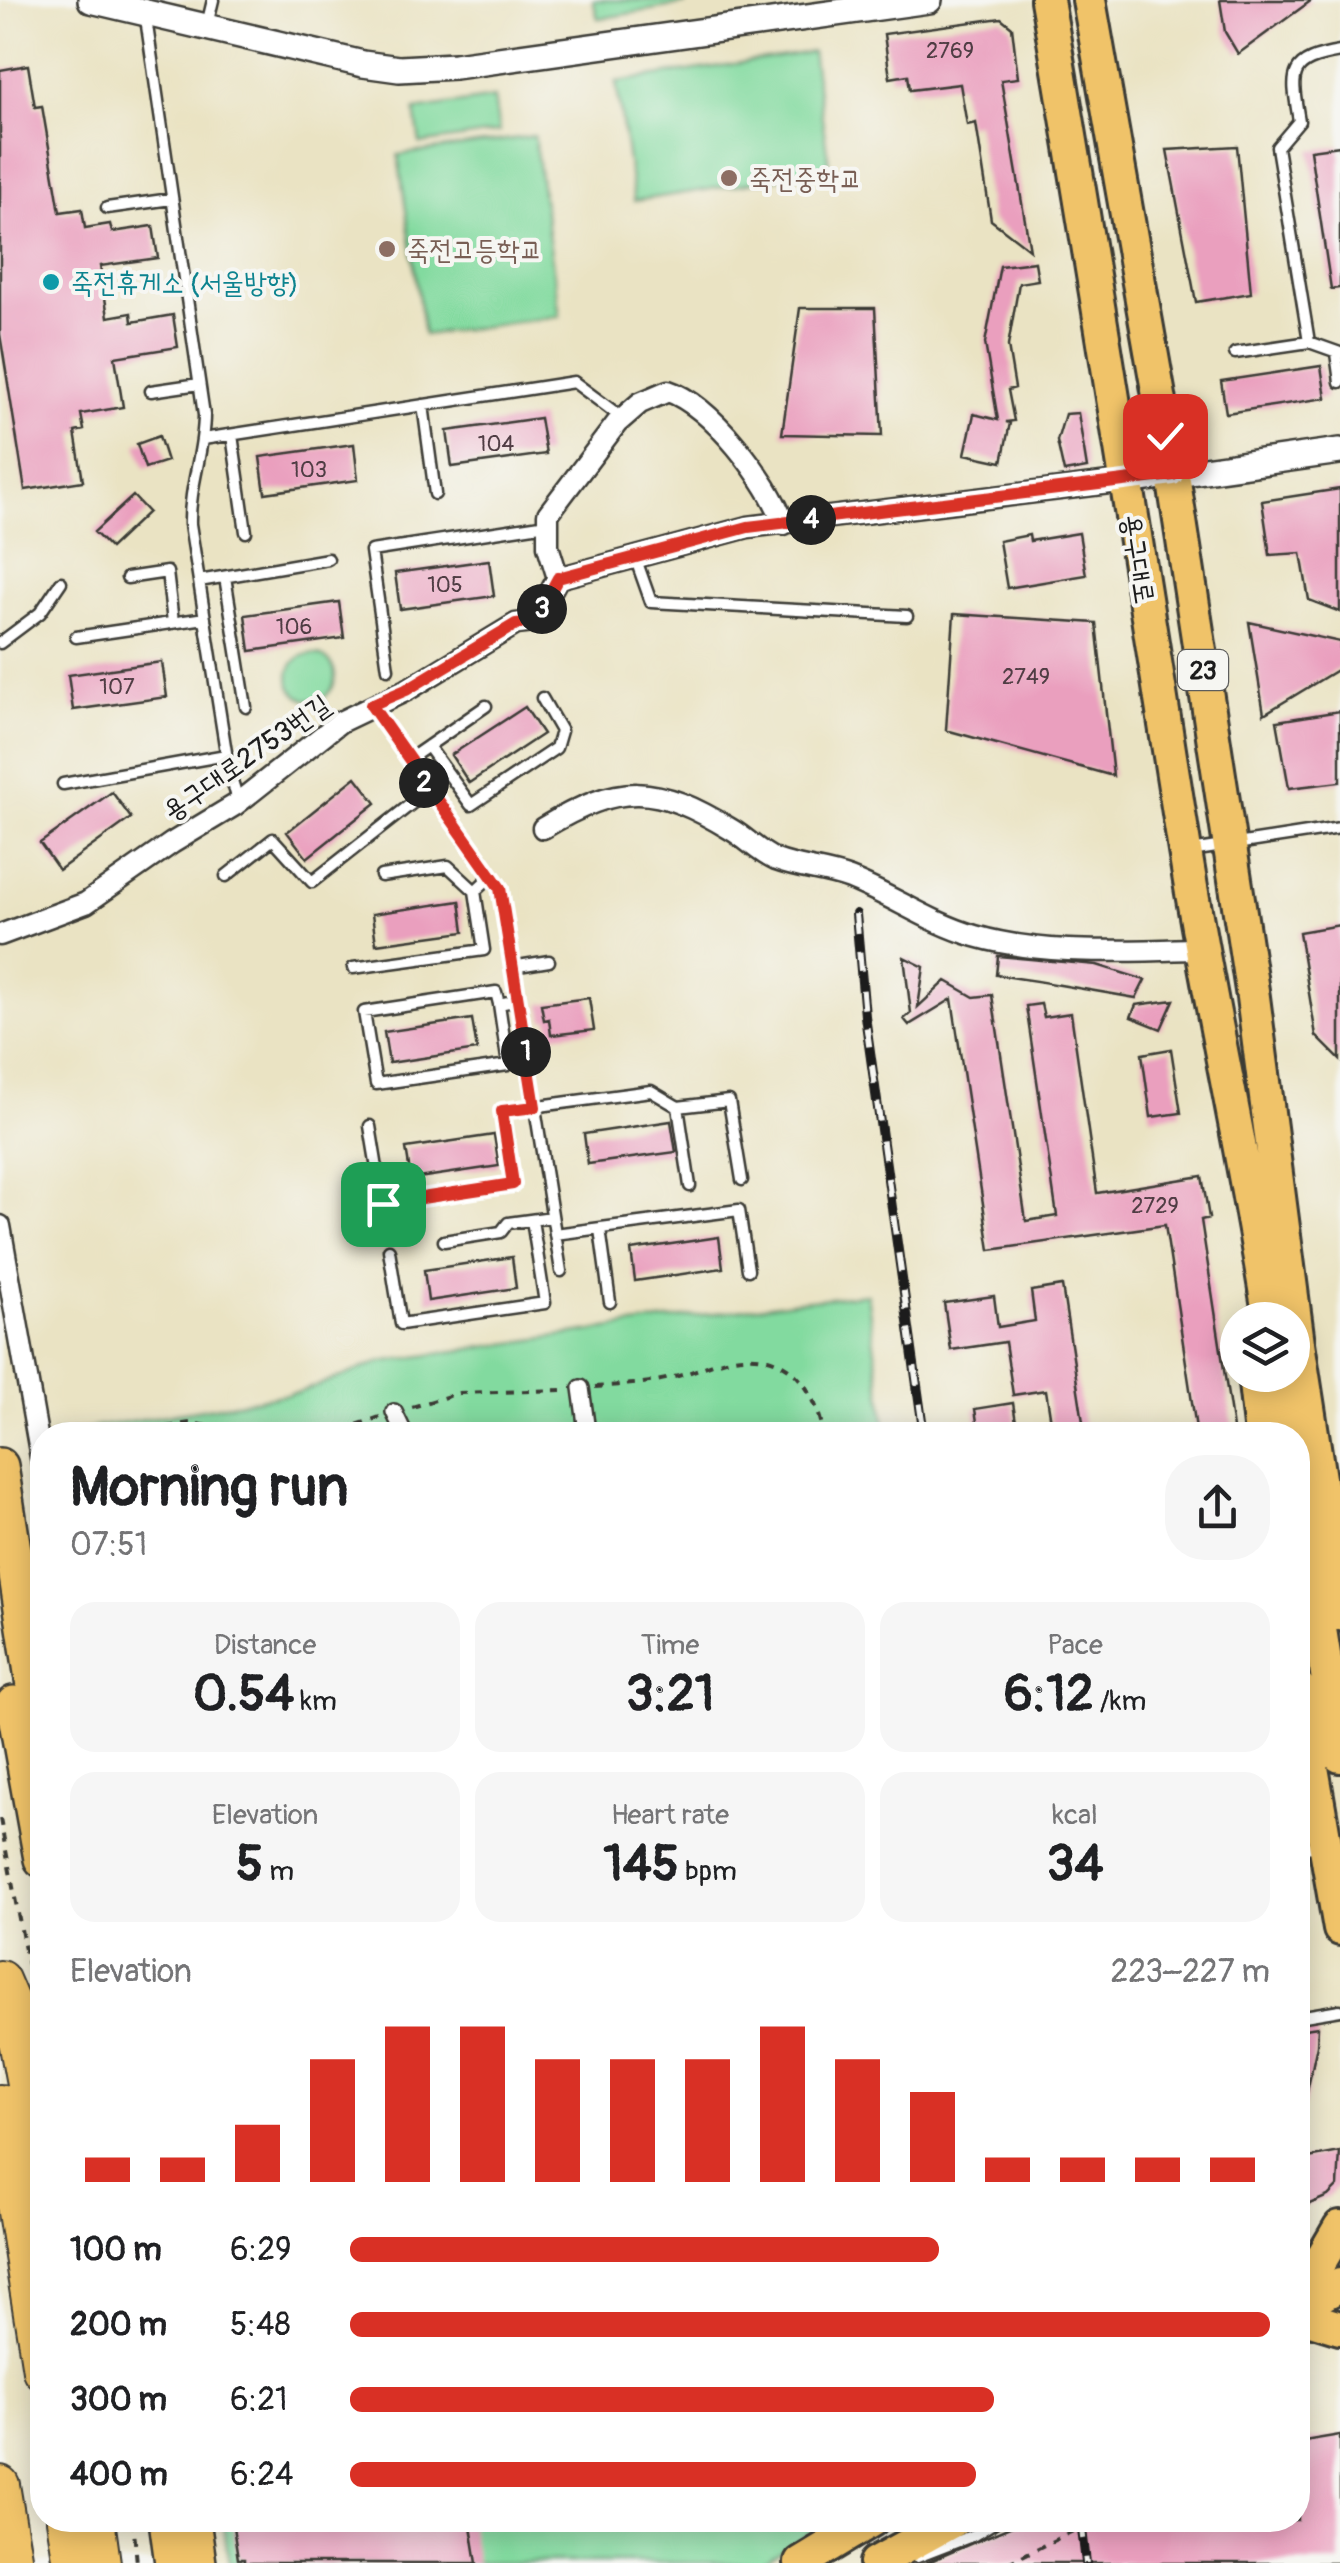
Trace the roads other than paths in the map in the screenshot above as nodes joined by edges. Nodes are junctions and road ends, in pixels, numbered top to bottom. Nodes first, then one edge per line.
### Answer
1 (91, 0) edge
2 (214, 0) edge
3 (929, 0) edge
4 (1047, 0) edge
5 (1088, 0) edge
6 (144, 12) junction
7 (207, 26) junction
8 (1340, 52) edge
9 (170, 198) junction
10 (107, 208) dead end
11 (1309, 342) junction
12 (1235, 353) dead end
13 (1338, 353) edge
14 (1340, 382) edge
15 (200, 384) junction
16 (151, 391) dead end
17 (423, 405) junction
18 (613, 411) dead end
19 (232, 434) junction
20 (203, 439) junction
21 (1340, 451) edge
22 (1173, 475) junction
23 (1126, 480) junction
24 (435, 494) dead end
25 (548, 524) junction
26 (784, 524) junction
27 (246, 532) dead end
28 (635, 556) junction
29 (328, 559) dead end
30 (225, 576) junction
31 (127, 578) dead end
32 (558, 578) junction
33 (199, 581) junction
34 (61, 582) dead end
35 (907, 616) dead end
36 (205, 618) junction
37 (173, 622) junction
38 (76, 637) dead end
39 (0, 643) edge
40 (388, 668) dead end
41 (542, 698) dead end
42 (371, 705) junction
43 (486, 706) dead end
44 (246, 707) dead end
45 (428, 746) junction
46 (226, 755) junction
47 (408, 760) junction
48 (62, 784) dead end
49 (429, 790) junction
50 (236, 805) junction
51 (543, 828) dead end
52 (1340, 828) edge
53 (1230, 845) junction
54 (1185, 852) junction
55 (226, 876) dead end
56 (381, 876) dead end
57 (492, 876) junction
58 (475, 890) junction
59 (0, 934) edge
60 (1202, 950) junction
61 (549, 962) dead end
62 (512, 967) junction
63 (353, 968) dead end
64 (1253, 997) junction
65 (518, 1000) junction
66 (1214, 1000) junction
67 (498, 1004) junction
68 (535, 1107) junction
69 (678, 1107) junction
70 (370, 1126) dead end
71 (742, 1180) dead end
72 (690, 1186) dead end
73 (552, 1217) junction
74 (532, 1220) junction
75 (0, 1226) edge
76 (600, 1228) junction
77 (555, 1234) junction
78 (444, 1240) dead end
79 (389, 1250) dead end
80 (561, 1270) dead end
81 (748, 1270) dead end
82 (610, 1302) dead end
83 (1246, 1302) edge
84 (1267, 1302) edge
85 (581, 1388) dead end
86 (1256, 1392) edge
87 (1281, 1392) edge
88 (394, 1412) dead end
89 (35, 1422) edge
90 (399, 1422) edge
91 (586, 1422) edge
92 (1259, 1422) edge
93 (1286, 1422) edge
94 (0, 1466) edge
95 (1340, 1485) edge
96 (1310, 1566) edge
97 (1340, 1614) edge
98 (0, 1619) edge
99 (30, 1660) edge
100 (1340, 1756) edge
101 (30, 1791) edge
102 (1311, 1847) edge
103 (1340, 1929) edge
104 (15, 1978) edge
105 (1340, 2010) edge
106 (1310, 2015) edge
107 (0, 2104) edge
108 (30, 2105) edge
109 (1340, 2227) edge
110 (1310, 2278) edge
111 (1340, 2285) edge
112 (30, 2294) edge
113 (1310, 2304) edge
114 (1310, 2316) edge
115 (1340, 2328) edge
116 (0, 2486) edge
117 (68, 2532) edge
118 (97, 2532) edge
119 (168, 2532) edge
120 (194, 2532) edge
121 (852, 2532) edge
122 (932, 2532) edge
123 (977, 2532) edge
124 (13, 2563) edge
125 (73, 2563) edge
126 (101, 2563) edge
127 (172, 2563) edge
128 (198, 2563) edge
129 (801, 2563) edge
130 (876, 2563) edge
131 (902, 2563) edge

1 - 6 street
2 - 7 lane
3 - 7 street
4 - 23 main road, 용구대로
5 - 22 main road, 용구대로 / 23
6 - 7 street
6 - 9 lane
8 - 11 lane
9 - 10 lane
9 - 15 lane
11 - 12 lane
11 - 13 lane
13 - 14 lane
15 - 16 lane
15 - 20 lane
17 - 18 lane
17 - 19 lane
17 - 24 lane
19 - 20 lane
19 - 27 lane
20 - 33 lane
21 - 22 street
22 - 23 street
22 - 53 main road, 용구대로 / 23
23 - 26 street
23 - 54 main road, 용구대로
25 - 26 street
25 - 32 street
25 - 40 lane
26 - 28 street
28 - 32 street
28 - 35 lane
29 - 30 lane
30 - 33 lane
30 - 44 lane
31 - 37 lane
32 - 42 street, 용구대로2753번길
33 - 36 lane
34 - 39 lane
36 - 37 lane
36 - 46 lane
37 - 38 lane
41 - 45 lane
42 - 47 lane
42 - 50 street, 용구대로2753번길
43 - 45 lane
45 - 47 lane
46 - 48 lane
46 - 50 lane
47 - 49 lane
49 - 55 lane
49 - 57 lane
50 - 59 street, 용구대로2753번길
51 - 60 street
52 - 53 lane
53 - 54 lane
53 - 64 main road, 용구대로 / 23
54 - 60 main road, 용구대로
56 - 58 lane
57 - 58 lane
57 - 62 lane
58 - 63 lane
60 - 66 main road, 용구대로
61 - 62 lane
62 - 65 lane
64 - 95 main road, 용구대로
64 - 97 main road, 용구대로 / 23
65 - 67 lane
65 - 68 lane
66 - 83 main road, 용구대로
66 - 84 main road, 용구대로
67 - 67 lane
68 - 69 lane
68 - 70 lane
68 - 73 lane
69 - 71 lane
69 - 72 lane
73 - 74 lane
73 - 77 lane
74 - 78 lane
74 - 79 lane
75 - 89 street
76 - 77 lane
76 - 81 lane
76 - 82 lane
77 - 80 lane
85 - 91 street
86 - 92 main road
87 - 93 main road
88 - 90 street
94 - 99 highway
96 - 100 main road
98 - 101 highway
102 - 103 main road
104 - 108 highway
105 - 106 lane
107 - 112 highway
109 - 110 main road
111 - 113 main road
114 - 115 main road
116 - 124 highway
117 - 125 highway
118 - 126 highway
119 - 127 highway
120 - 128 highway
121 - 129 main road
122 - 130 main road
123 - 131 lane

